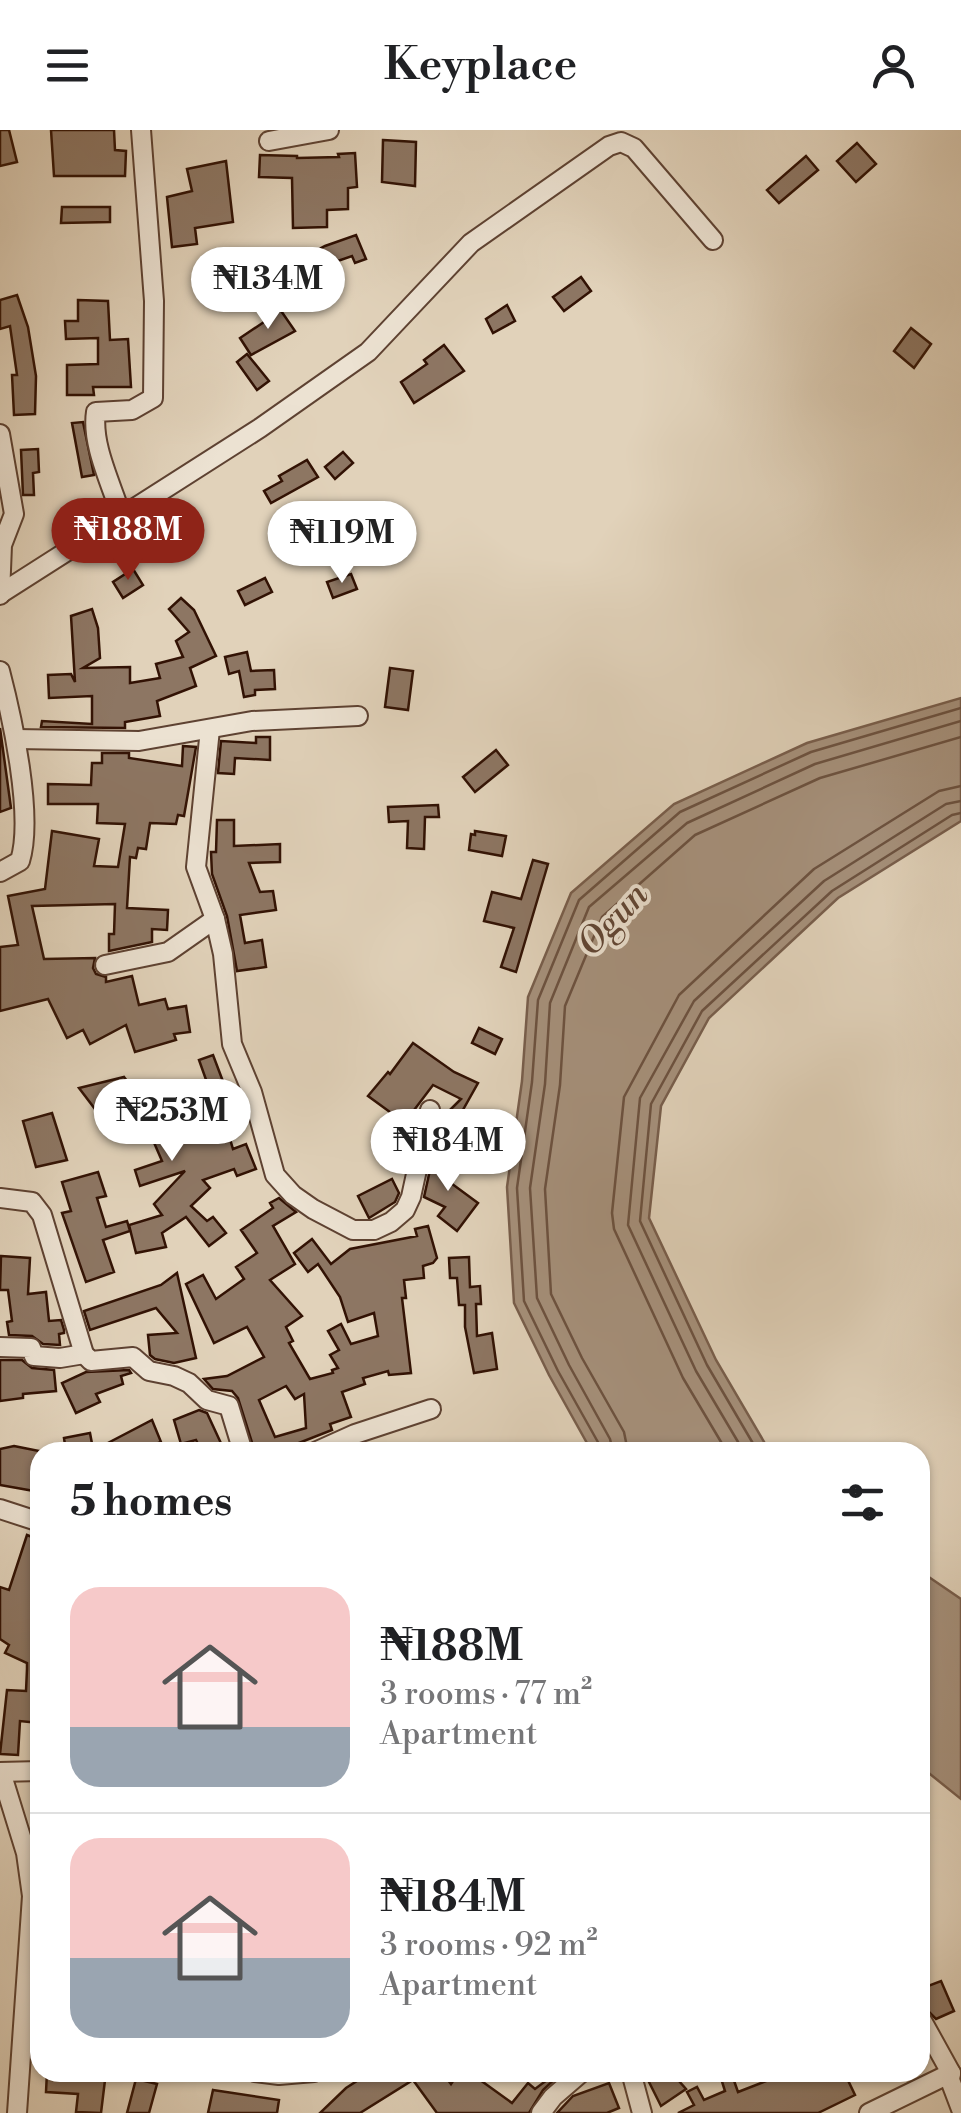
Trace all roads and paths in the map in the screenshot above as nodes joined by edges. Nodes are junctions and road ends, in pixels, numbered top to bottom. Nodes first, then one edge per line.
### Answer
1 (141, 130) edge
2 (330, 130) edge
3 (269, 141) dead end
4 (713, 240) dead end
5 (0, 434) edge
6 (121, 515) junction
7 (1, 546) edge
8 (0, 595) edge
9 (0, 671) edge
10 (358, 716) dead end
11 (210, 729) junction
12 (16, 739) junction
13 (0, 872) edge
14 (215, 919) junction
15 (105, 965) dead end
16 (430, 1110) dead end
17 (0, 1198) edge
18 (0, 1347) edge
19 (84, 1354) junction
20 (432, 1409) dead end
21 (240, 1442) edge
22 (337, 1442) edge
23 (0, 1509) edge
24 (30, 1519) edge
25 (30, 1771) edge
26 (0, 1772) edge
27 (30, 1847) edge
28 (930, 2035) edge
29 (30, 2036) edge
30 (951, 2073) junction
31 (570, 2082) edge
32 (634, 2082) edge
33 (961, 2109) edge
34 (16, 2113) edge
35 (542, 2113) edge
36 (642, 2113) edge
37 (869, 2113) edge

1 - 6 street
2 - 3 street
4 - 6 street
5 - 7 street
6 - 8 street
7 - 8 street
9 - 12 street
10 - 11 street
11 - 12 street
11 - 14 street
12 - 13 street
14 - 15 street
14 - 16 street
17 - 19 street
18 - 19 street
19 - 21 street
20 - 22 street
23 - 24 street
25 - 26 street
26 - 27 street
28 - 30 street
29 - 34 street
30 - 33 street
30 - 37 street
31 - 35 street
32 - 36 street

